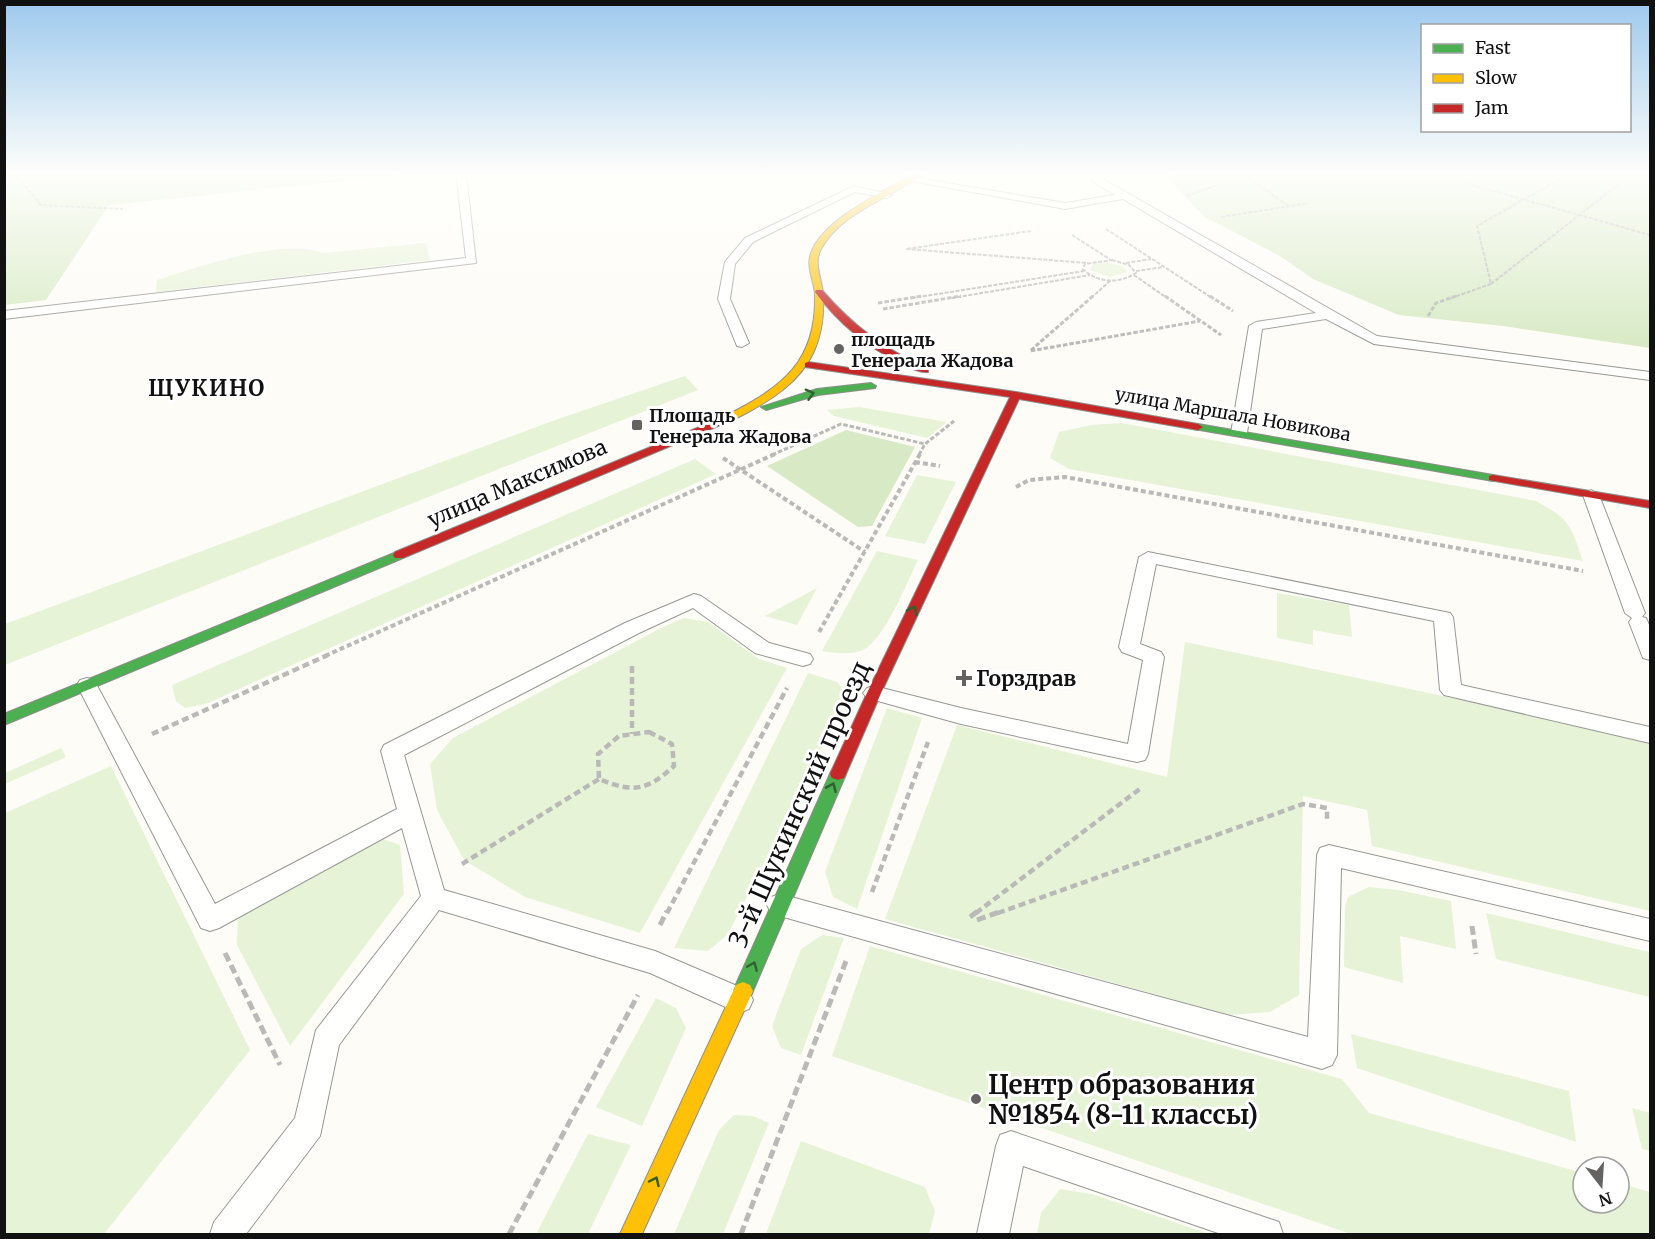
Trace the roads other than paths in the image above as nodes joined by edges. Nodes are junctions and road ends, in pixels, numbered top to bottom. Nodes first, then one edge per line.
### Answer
1 (468, 231) edge
2 (767, 231) edge
3 (833, 231) edge
4 (1185, 231) edge
5 (819, 292) junction
6 (4, 315) edge
7 (1328, 315) junction
8 (741, 343) dead end
9 (807, 364) junction
10 (1650, 376) edge
11 (978, 389) junction
12 (1016, 396) junction
13 (734, 416) junction
14 (1239, 433) junction
15 (1591, 495) junction
16 (1650, 505) edge
17 (1650, 653) edge
18 (803, 658) road end
19 (87, 685) junction
20 (874, 693) junction
21 (4, 720) edge
22 (1650, 735) edge
23 (408, 813) junction
24 (431, 892) junction
25 (780, 905) junction
26 (1650, 930) edge
27 (738, 999) junction
28 (226, 1234) edge
29 (630, 1234) edge
30 (993, 1234) edge
31 (1267, 1234) edge

1 - 6 lane
2 - 8 lane
3 - 5 street, улица Максимова
4 - 7 lane
5 - 9 street, улица Максимова
5 - 11 street
7 - 10 lane
7 - 14 lane
9 - 11 street, улица Маршала Новикова
9 - 13 street, улица Максимова
11 - 12 street, улица Маршала Новикова
13 -> 11 street
12 - 14 street, улица Маршала Новикова
20 -> 12 street, 3-й Щукинский проезд
13 - 19 street, улица Максимова
14 - 15 street, улица Маршала Новикова
15 - 16 street, улица Маршала Новикова
15 - 17 lane
18 - 23 lane
19 - 21 street, улица Максимова
19 - 23 lane
20 - 22 lane
25 -> 20 street, 3-й Щукинский проезд
23 - 24 lane
24 - 27 lane
24 - 28 lane
25 - 26 lane
27 -> 25 street, 3-й Щукинский проезд
29 -> 27 street, 3-й Щукинский проезд
30 - 31 lane

